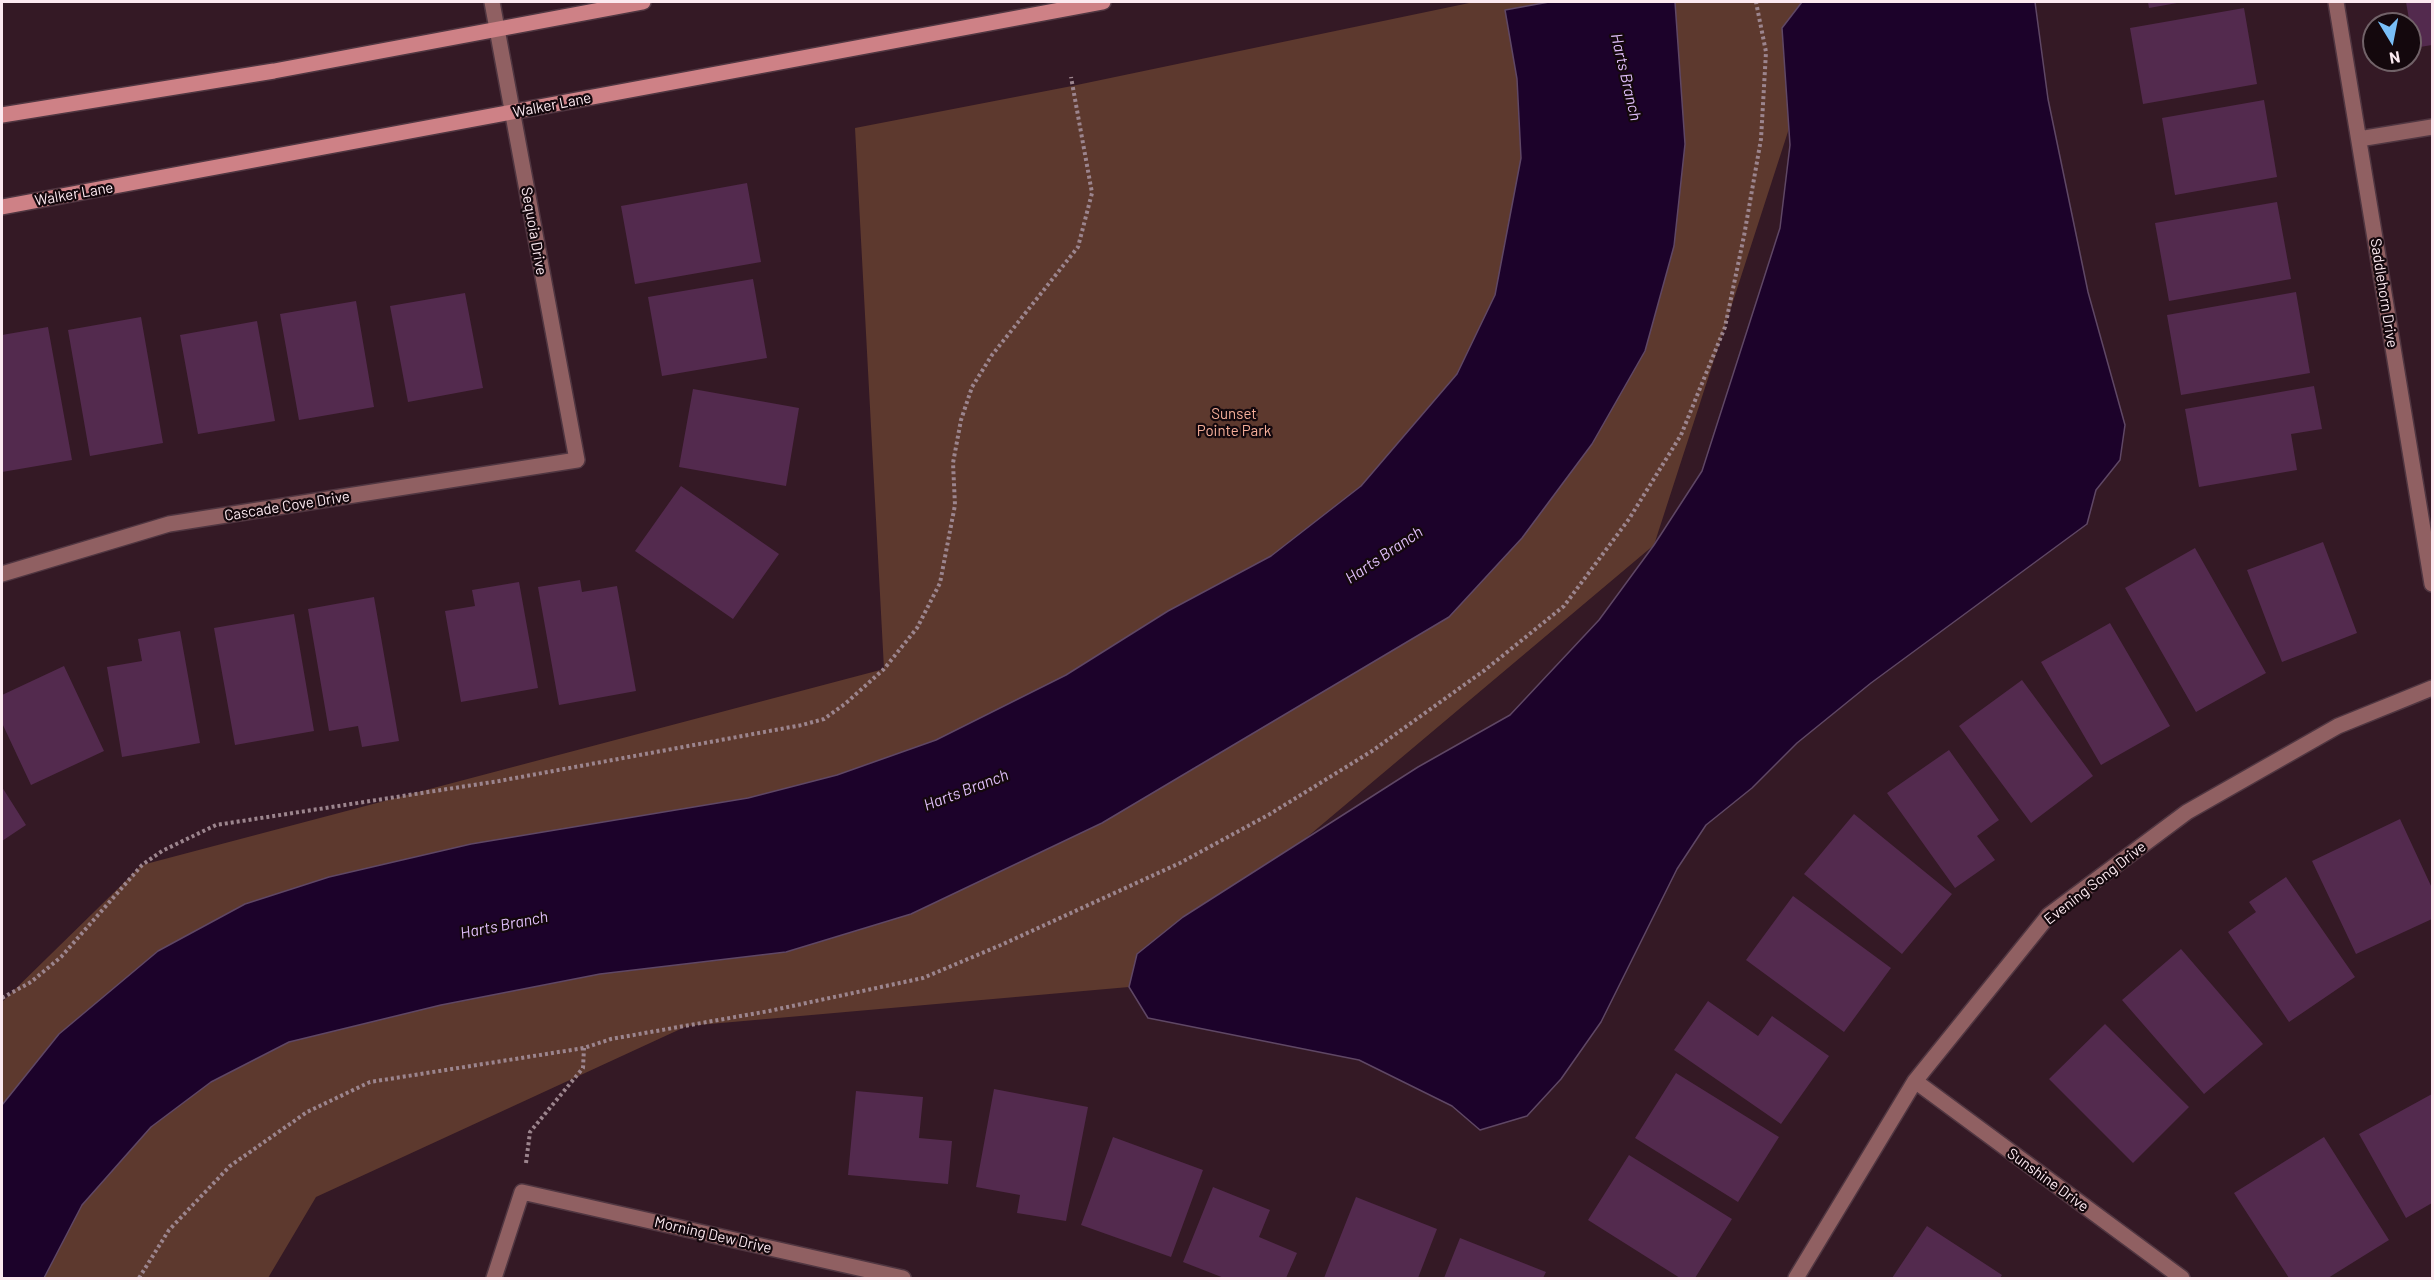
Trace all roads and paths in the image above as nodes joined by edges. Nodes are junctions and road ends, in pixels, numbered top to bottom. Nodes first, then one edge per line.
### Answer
1 (492, 2) edge
2 (643, 2) edge
3 (1103, 2) edge
4 (1756, 2) edge
5 (2336, 2) edge
6 (497, 27) junction
7 (1071, 78) dead end
8 (513, 113) junction
9 (2, 115) edge
10 (2433, 127) edge
11 (2359, 140) junction
12 (2, 207) edge
13 (577, 460) joint
14 (2, 574) edge
15 (2433, 584) edge
16 (2433, 688) edge
17 (2, 998) edge
18 (584, 1048) junction
19 (1915, 1082) junction
20 (522, 1192) junction
21 (139, 1278) edge
22 (494, 1278) edge
23 (903, 1278) edge
24 (1796, 1278) edge
25 (2182, 1278) edge

1 - 6 street, Sequoia Drive
2 - 6 street
3 - 8 street, Walker Lane
4 - 18 path
5 - 11 street, Saddlehorn Drive
6 - 8 street, Sequoia Drive
6 - 9 street
7 - 17 path
8 - 12 street, Walker Lane
8 - 13 street, Sequoia Drive
10 - 11 street
11 - 15 street, Saddlehorn Drive
13 - 14 street, Cascade Cove Drive
16 - 19 street, Evening Song Drive
18 - 20 path
18 - 21 path
19 - 24 street, Evening Song Drive
19 - 25 street, Sunshine Drive
20 - 22 street
20 - 23 street, Morning Dew Drive

